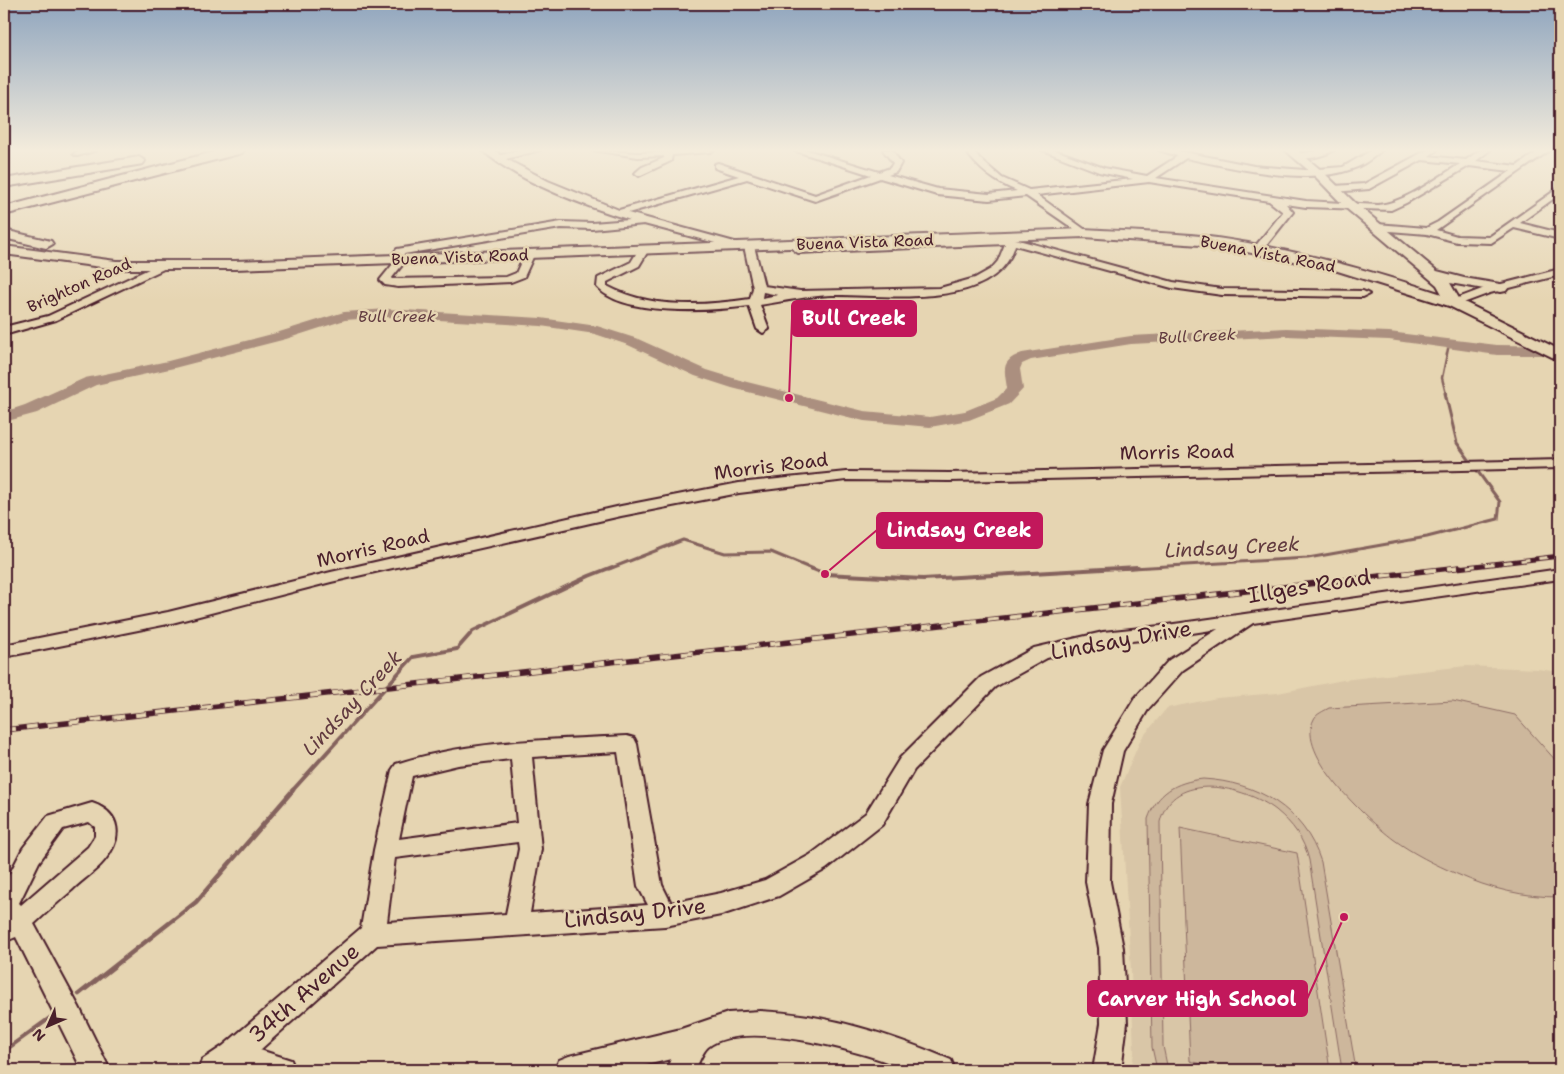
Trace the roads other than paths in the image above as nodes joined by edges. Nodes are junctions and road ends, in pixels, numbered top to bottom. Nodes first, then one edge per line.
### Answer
1 (45, 200) edge
2 (587, 200) edge
3 (666, 200) edge
4 (1038, 200) edge
5 (1271, 200) edge
6 (1272, 200) edge
7 (1345, 200) edge
8 (1403, 200) edge
9 (1475, 200) edge
10 (1546, 200) edge
11 (1306, 204) junction
12 (1350, 205) junction
13 (4, 211) edge
14 (1288, 212) junction
15 (619, 214) junction
16 (642, 222) junction
17 (1512, 224) junction
18 (1377, 227) junction
19 (1427, 231) junction
20 (1084, 233) junction
21 (4, 234) edge
22 (1560, 236) edge
23 (1010, 239) junction
24 (704, 242) junction
25 (744, 246) junction
26 (1258, 249) junction
27 (4, 250) edge
28 (643, 251) junction
29 (530, 255) junction
30 (398, 259) junction
31 (149, 264) junction
32 (166, 264) junction
33 (1560, 272) edge
34 (1433, 274) junction
35 (1444, 284) junction
36 (759, 288) junction
37 (1501, 288) junction
38 (1419, 291) junction
39 (799, 294) junction
40 (1364, 294) dead end
41 (754, 304) junction
42 (1454, 304) junction
43 (763, 329) dead end
44 (1508, 330) junction
45 (4, 331) edge
46 (1560, 356) edge
47 (1560, 464) edge
48 (1560, 574) edge
49 (1248, 618) junction
50 (4, 651) edge
51 (521, 750) junction
52 (471, 756) joint
53 (528, 831) junction
54 (385, 850) junction
55 (666, 915) junction
56 (516, 924) junction
57 (12, 926) edge
58 (372, 934) junction
59 (698, 1038) junction
60 (222, 1063) edge
61 (907, 1063) edge
62 (96, 1070) edge
63 (281, 1070) edge
64 (568, 1070) edge
65 (680, 1070) edge
66 (941, 1070) edge
67 (1107, 1070) edge

1 - 13 highway
2 - 15 street
3 - 15 street
4 - 20 street
5 - 14 street
6 - 11 street
7 - 12 main road
8 - 12 street
9 - 19 street
10 - 17 street
11 - 12 street
11 - 14 street
12 - 18 main road
14 - 26 street
15 - 16 street
16 - 24 street
16 - 30 street
17 - 19 street
17 - 22 street
18 - 19 street
18 - 34 main road
20 - 23 main road, Buena Vista Road
20 - 26 main road, Buena Vista Road
21 - 31 main road, Buena Vista Road
23 - 25 main road, Buena Vista Road
23 - 39 street
23 - 40 street
24 - 25 main road, Buena Vista Road
24 - 28 main road, Buena Vista Road
25 - 36 street
26 - 38 main road, Buena Vista Road
27 - 31 main road, Buena Vista Road
28 - 29 main road, Buena Vista Road
28 - 41 street
29 - 30 main road, Buena Vista Road
29 - 30 street
30 - 32 main road, Buena Vista Road
31 - 32 main road, Buena Vista Road
32 - 45 street, Brighton Road
33 - 37 street
34 - 35 main road
34 - 37 main road
35 - 38 main road
35 - 42 main road
36 - 39 street
36 - 41 street
37 - 42 street
37 - 44 main road
38 - 42 main road, Buena Vista Road
39 - 41 street
41 - 43 street
42 - 44 main road, Buena Vista Road
44 - 46 main road, Buena Vista Road
47 - 50 street, Morris Road
48 - 49 street, Illges Road
49 - 55 street, Lindsay Drive
49 - 67 street, Illges Road
51 - 52 street
51 - 53 street
51 - 55 street
52 - 54 street
53 - 54 street
53 - 56 street
54 - 58 street
55 - 56 street, Lindsay Drive
56 - 58 street, Lindsay Drive
57 - 57 street
57 - 62 street
58 - 60 street, 34th Avenue
59 - 61 street
59 - 64 street
59 - 65 street
60 - 63 street
61 - 66 street

